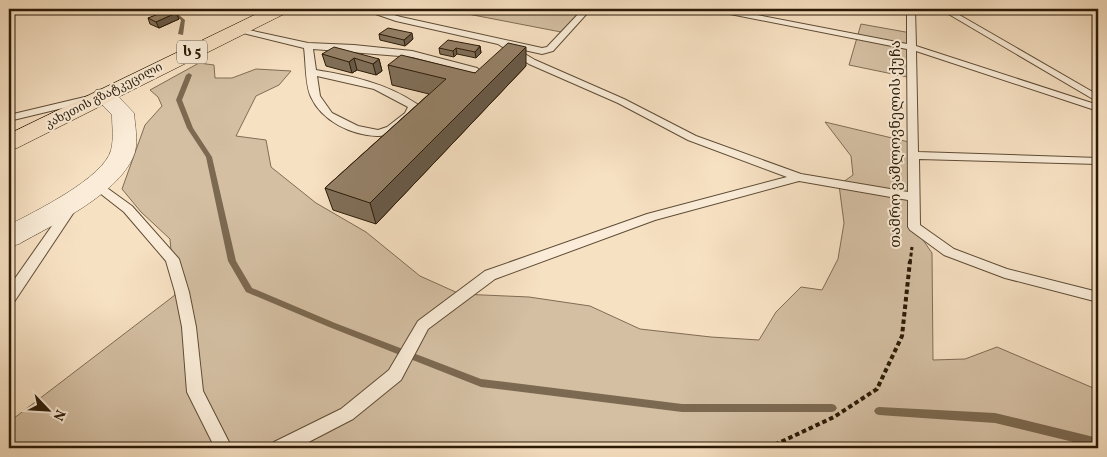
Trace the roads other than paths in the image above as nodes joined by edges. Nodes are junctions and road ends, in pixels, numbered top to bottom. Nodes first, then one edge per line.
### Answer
1 (280, 9) edge
2 (365, 9) edge
3 (587, 9) edge
4 (715, 9) edge
5 (911, 9) edge
6 (944, 9) edge
7 (238, 29) junction
8 (502, 43) junction
9 (308, 46) junction
10 (911, 47) junction
11 (474, 70) dead end
12 (312, 72) junction
13 (104, 95) junction
14 (1098, 99) edge
15 (1098, 108) edge
16 (9, 118) edge
17 (10, 143) edge
18 (913, 155) junction
19 (1098, 161) edge
20 (799, 177) junction
21 (87, 191) junction
22 (914, 197) junction
23 (9, 237) edge
24 (1098, 296) edge
25 (9, 298) edge
26 (224, 448) edge
27 (280, 448) edge

1 - 7 highway, კახეთის გზატკეცილი / ს 5
2 - 8 lane
3 - 8 lane
4 - 10 lane
5 - 10 lane, თამრო ვაშლოვნელის ქუჩა
6 - 14 lane
7 - 9 lane
7 - 13 highway, კახეთის გზატკეცილი / ს 5
8 - 20 lane
9 - 11 lane
9 - 12 lane
10 - 15 lane
10 - 18 lane, თამრო ვაშლოვნელის ქუჩა
12 - 12 lane
13 - 16 lane
13 - 17 highway, კახეთის გზატკეცილი / ს 5
13 - 21 street
18 - 19 lane
18 - 22 lane, თამრო ვაშლოვნელის ქუჩა
20 - 22 lane
20 - 27 lane
21 - 23 street
21 - 25 lane
21 - 26 lane
22 - 24 lane, თამრო ვაშლოვნელის ქუჩა

